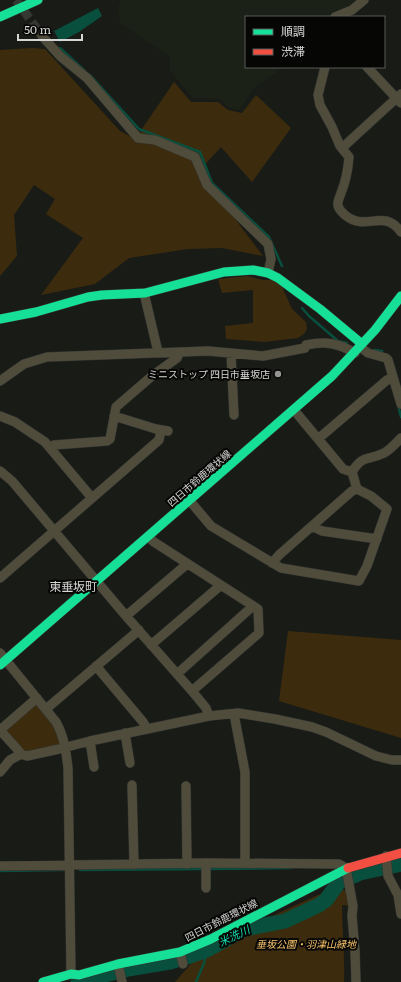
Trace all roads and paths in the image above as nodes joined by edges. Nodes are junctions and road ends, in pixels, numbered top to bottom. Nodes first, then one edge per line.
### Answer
1 (38, 0) edge
2 (364, 0) edge
3 (337, 16) edge
4 (0, 17) edge
5 (42, 36) tunnel mouth
6 (325, 68) edge
7 (368, 68) edge
8 (400, 99) edge
9 (342, 148) junction
10 (401, 232) edge
11 (268, 273) junction
12 (144, 293) junction
13 (401, 296) edge
14 (0, 319) edge
15 (359, 348) junction
16 (158, 352) junction
17 (180, 352) junction
18 (231, 352) junction
19 (393, 376) junction
20 (0, 381) edge
21 (401, 404) edge
22 (294, 410) junction
23 (234, 414) dead end
24 (0, 416) edge
25 (114, 416) junction
26 (401, 438) edge
27 (318, 439) junction
28 (50, 448) junction
29 (0, 471) edge
30 (352, 472) junction
31 (357, 489) junction
32 (92, 498) junction
33 (190, 501) junction
34 (312, 526) junction
35 (54, 531) junction
36 (148, 536) junction
37 (377, 539) junction
38 (272, 563) junction
39 (187, 564) junction
40 (0, 578) edge
41 (97, 581) junction
42 (221, 585) junction
43 (253, 606) junction
44 (126, 616) junction
45 (138, 630) junction
46 (151, 645) junction
47 (2, 659) edge
48 (96, 666) junction
49 (177, 674) junction
50 (192, 691) junction
51 (37, 698) junction
52 (46, 709) junction
53 (234, 714) junction
54 (209, 716) junction
55 (147, 729) junction
56 (0, 730) edge
57 (125, 733) junction
58 (90, 740) junction
59 (66, 747) junction
60 (21, 754) junction
61 (401, 760) edge
62 (130, 763) dead end
63 (94, 766) dead end
64 (0, 772) edge
65 (132, 785) dead end
66 (186, 786) dead end
67 (401, 853) edge
68 (386, 859) junction
69 (245, 863) junction
70 (187, 864) junction
71 (70, 865) junction
72 (134, 865) junction
73 (0, 866) edge
74 (206, 867) junction
75 (346, 870) junction
76 (206, 888) dead end
77 (401, 914) edge
78 (118, 965) junction
79 (71, 974) junction
80 (121, 979) edge
81 (43, 982) edge
82 (356, 982) edge

1 - 4 main road
2 - 3 street
5 - 11 street
6 - 9 street
7 - 8 street
8 - 9 street
9 - 10 street
11 - 12 main road
11 - 15 main road
12 - 14 main road
12 - 16 street
13 - 15 main road, 四日市鈴鹿環状線
15 - 18 street
15 - 19 street
15 - 22 main road, 四日市鈴鹿環状線
16 - 17 street
16 - 20 street
17 - 18 street
17 - 25 street
18 - 23 street
19 - 21 street
19 - 27 street
22 - 27 street
22 - 33 main road, 四日市鈴鹿環状線
24 - 28 street
25 - 28 street
25 - 32 street
26 - 30 street
27 - 30 street
28 - 32 street
29 - 35 street
30 - 31 street
31 - 34 street
31 - 37 street
32 - 35 street
33 - 36 main road, 四日市鈴鹿環状線
33 - 38 street
34 - 37 street
34 - 38 street
35 - 40 street
35 - 41 street
36 - 39 street
36 - 41 main road, 四日市鈴鹿環状線
37 - 38 street
39 - 42 street
39 - 44 street
41 - 44 street
41 - 47 main road, 四日市鈴鹿環状線
42 - 43 street
42 - 46 street
43 - 49 street
43 - 50 street
44 - 45 street
45 - 46 street
45 - 48 street
46 - 49 street
47 - 51 street
48 - 52 street
48 - 55 street
49 - 50 street
50 - 54 street
51 - 52 street
51 - 56 street
52 - 59 street
53 - 54 street
53 - 61 street
53 - 69 street
54 - 55 street
55 - 57 street
56 - 60 street
57 - 58 street
57 - 62 street
58 - 59 street
58 - 63 street
59 - 60 street
59 - 71 street
60 - 64 street
65 - 72 street
66 - 70 street
67 - 68 main road, 四日市鈴鹿環状線
68 - 75 main road, 四日市鈴鹿環状線
68 - 77 street
69 - 74 street
69 - 75 street
70 - 72 street
70 - 74 street
71 - 72 street
71 - 73 street
71 - 79 street
74 - 76 street
75 - 78 main road, 四日市鈴鹿環状線
75 - 82 street
78 - 79 main road, 四日市鈴鹿環状線
78 - 80 street
79 - 81 main road, 四日市鈴鹿環状線

